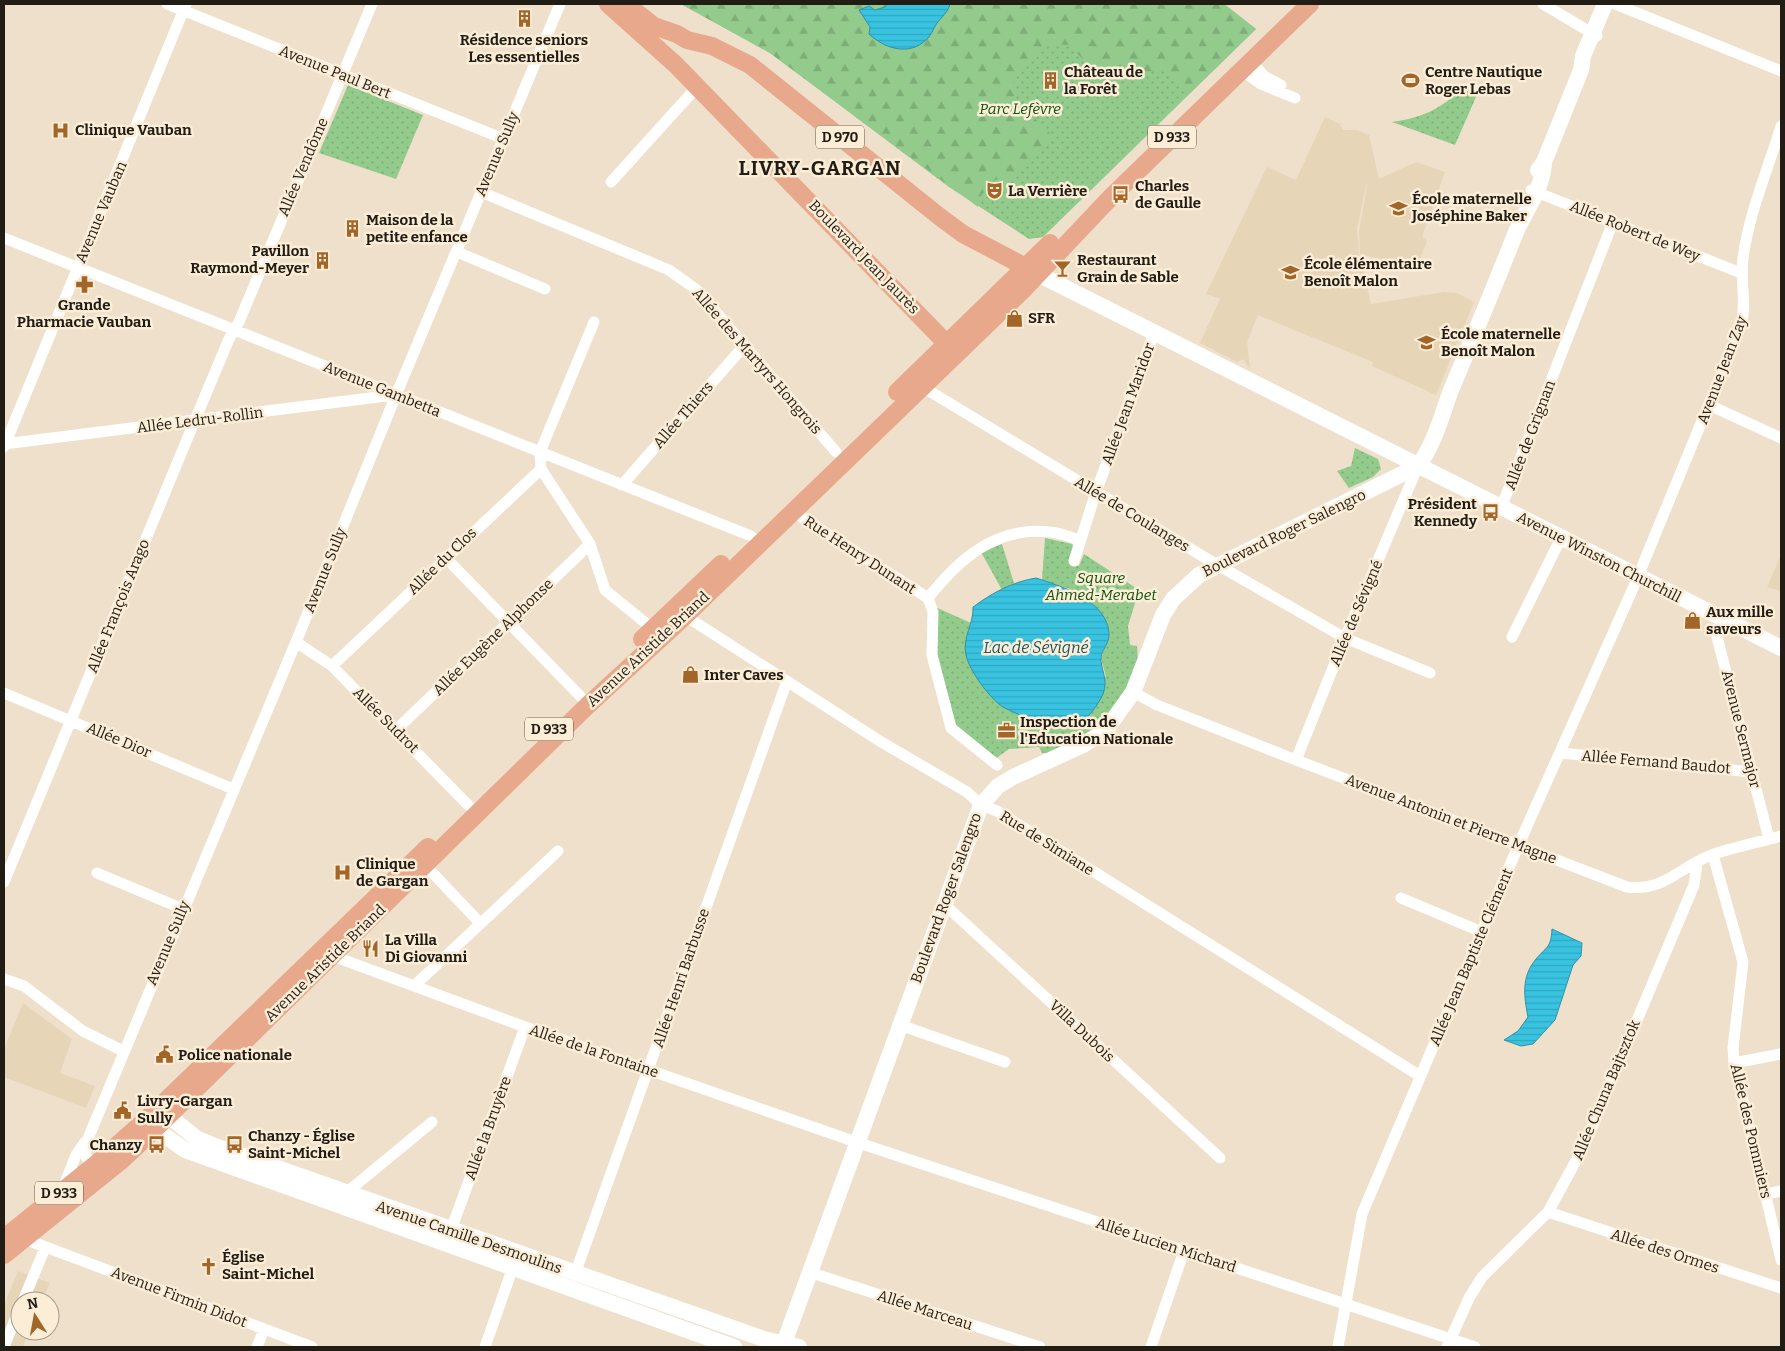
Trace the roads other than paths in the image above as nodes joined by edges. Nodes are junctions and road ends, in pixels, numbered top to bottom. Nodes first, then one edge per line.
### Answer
1 (167, 4) edge
2 (372, 4) edge
3 (560, 4) edge
4 (608, 4) edge
5 (626, 4) edge
6 (1294, 4) edge
7 (1310, 4) edge
8 (1543, 4) edge
9 (1605, 4) edge
10 (1614, 4) edge
11 (185, 7) edge
12 (1595, 35) junction
13 (687, 40) junction
14 (676, 65) junction
15 (1781, 71) edge
16 (342, 75) junction
17 (697, 87) junction
18 (1781, 126) edge
19 (504, 139) junction
20 (611, 182) dead end
21 (1533, 191) junction
22 (481, 192) junction
23 (1613, 222) junction
24 (4, 238) edge
25 (457, 252) junction
26 (78, 268) junction
27 (1032, 271) junction
28 (1742, 273) junction
29 (545, 289) dead end
30 (594, 322) dead end
31 (234, 331) junction
32 (1154, 334) junction
33 (744, 346) junction
34 (954, 346) junction
35 (921, 386) junction
36 (396, 395) junction
37 (1709, 405) junction
38 (195, 420) junction
39 (1781, 438) edge
40 (4, 445) edge
41 (540, 452) junction
42 (836, 452) junction
43 (1418, 466) junction
44 (540, 469) junction
45 (622, 485) junction
46 (1096, 492) junction
47 (1501, 508) junction
48 (792, 511) junction
49 (1561, 538) junction
50 (755, 540) junction
51 (1079, 540) junction
52 (590, 544) junction
53 (445, 557) junction
54 (1074, 561) dead end
55 (1218, 564) junction
56 (1638, 577) junction
57 (928, 598) junction
58 (680, 612) junction
59 (1725, 620) junction
60 (508, 622) junction
61 (653, 629) junction
62 (1512, 637) dead end
63 (1344, 638) junction
64 (296, 642) junction
65 (1781, 648) edge
66 (332, 666) junction
67 (1430, 674) dead end
68 (787, 681) junction
69 (4, 692) edge
70 (1133, 692) junction
71 (582, 698) junction
72 (71, 720) junction
73 (396, 730) junction
74 (1561, 753) junction
75 (1296, 760) junction
76 (997, 764) dead end
77 (1752, 772) junction
78 (233, 789) junction
79 (981, 805) junction
80 (470, 806) junction
81 (1781, 836) edge
82 (1769, 839) junction
83 (1519, 844) junction
84 (558, 851) dead end
85 (1713, 855) junction
86 (1697, 863) junction
87 (426, 866) junction
88 (97, 873) dead end
89 (4, 882) edge
90 (1402, 898) dead end
91 (944, 904) junction
92 (183, 909) junction
93 (480, 923) junction
94 (1482, 932) junction
95 (333, 956) junction
96 (4, 979) edge
97 (415, 985) junction
98 (900, 1025) junction
99 (525, 1027) junction
100 (123, 1051) junction
101 (1781, 1054) edge
102 (1005, 1062) dead end
103 (1734, 1063) junction
104 (649, 1070) junction
105 (1420, 1076) junction
106 (169, 1116) junction
107 (153, 1122) junction
108 (432, 1122) dead end
109 (89, 1136) junction
110 (856, 1142) junction
111 (1220, 1158) dead end
112 (96, 1164) junction
113 (62, 1190) junction
114 (1781, 1191) edge
115 (346, 1194) junction
116 (1766, 1194) junction
117 (1548, 1212) junction
118 (451, 1230) junction
119 (11, 1235) edge
120 (45, 1248) junction
121 (1184, 1251) junction
122 (4, 1255) edge
123 (1781, 1260) edge
124 (513, 1267) junction
125 (809, 1272) junction
126 (575, 1274) junction
127 (1781, 1288) edge
128 (27, 1291) edge
129 (1346, 1304) junction
130 (264, 1329) junction
131 (10, 1332) edge
132 (786, 1344) edge
133 (1451, 1344) edge
134 (4, 1347) edge
135 (257, 1347) edge
136 (312, 1347) edge
137 (485, 1347) edge
138 (734, 1347) edge
139 (1040, 1347) edge
140 (1152, 1347) edge
141 (1338, 1347) edge
142 (1475, 1347) edge

1 - 11 street, Avenue Paul Bert
2 - 16 street, Allée Vendôme
3 - 19 street, Avenue Sully
4 - 14 main road, Boulevard Jean Jaurès
5 - 13 main road, D 970
6 - 27 main road, D 933
7 - 27 main road, D 933
8 - 12 street
9 - 12 main road
10 - 12 main road
10 - 15 street
11 - 16 street, Avenue Paul Bert
11 - 26 street, Avenue Vauban
12 - 21 main road
13 - 14 main road
13 - 27 main road, D 970
14 - 17 main road, Boulevard Jean Jaurès
16 - 19 street, Avenue Paul Bert
16 - 31 street, Allée Vendôme
17 - 20 street
17 - 34 main road, Boulevard Jean Jaurès
18 - 28 street, Avenue Jean Zay
19 - 22 street, Avenue Sully
21 - 23 street, Allée Robert de Wey
21 - 43 main road
22 - 25 street, Avenue Sully
22 - 33 street, Allée des Martyrs Hongrois
23 - 28 street, Allée Robert de Wey
23 - 47 street, Allée de Grignan
24 - 26 street, Avenue Gambetta
25 - 29 street
25 - 36 street, Avenue Sully
26 - 31 street, Avenue Gambetta
26 - 40 street, Avenue Vauban
27 - 32 main road, D 970
27 - 34 main road, Avenue Aristide Briand / D 933
27 - 34 main road, Avenue Aristide Briand / D 933
28 - 37 street, Avenue Jean Zay
30 - 41 street
31 - 36 street, Avenue Gambetta
31 - 38 street, Allée François Arago
32 - 43 main road, D 970
32 - 46 street, Allée Jean Maridor
33 - 42 street, Allée des Martyrs Hongrois
33 - 45 street, Allée Thiers
34 - 35 main road, Avenue Aristide Briand / D 933
34 - 42 main road, Avenue Aristide Briand / D 933
35 - 46 street, Allée de Coulanges
35 - 48 main road, Avenue Aristide Briand / D 933
36 - 38 street, Allée Ledru-Rollin
36 - 41 street, Avenue Gambetta
36 - 64 street, Avenue Sully
37 - 39 street
37 - 56 street, Avenue Jean Zay
38 - 40 street, Allée Ledru-Rollin
38 - 72 street, Allée François Arago
41 - 44 street
41 - 45 street, Avenue Gambetta
42 - 50 main road, Avenue Aristide Briand / D 933
43 - 47 main road, Avenue Winston Churchill / D 970
43 - 55 main road, Boulevard Roger Salengro
43 - 63 street, Allée de Sévigné
44 - 52 street
44 - 53 street, Allée du Clos
45 - 50 street, Avenue Gambetta
46 - 51 street, Allée Jean Maridor
46 - 55 street, Allée de Coulanges
47 - 49 main road, Avenue Winston Churchill / D 970
48 - 50 main road, Avenue Aristide Briand / D 933
48 - 57 street, Rue Henry Dunant
49 - 56 main road, Avenue Winston Churchill / D 970
49 - 62 street
50 - 58 main road, Avenue Aristide Briand / D 933
51 - 54 street, Allée Jean Maridor
51 - 57 street
52 - 60 street, Allée Eugène Alphonse
52 - 61 street
53 - 60 street
53 - 66 street, Allée du Clos
55 - 63 street, Allée de Coulanges
55 - 70 main road, Boulevard Roger Salengro
56 - 59 main road, Avenue Winston Churchill / D 970
56 - 74 street, Allée Jean Baptiste Clément
57 - 76 street
58 - 61 main road, Avenue Aristide Briand / D 933
58 - 68 street, Rue de Simiane
58 - 87 main road, Avenue Aristide Briand / D 933
59 - 65 main road, Avenue Winston Churchill / D 970
59 - 77 street, Avenue Sermajor
60 - 71 street
60 - 73 street, Allée Eugène Alphonse
61 - 71 main road, Avenue Aristide Briand / D 933
63 - 67 street, Allée de Coulanges
63 - 75 street, Allée de Sévigné
64 - 66 street, Allée Sudrot
64 - 78 street, Avenue Sully
66 - 73 street, Allée Sudrot
68 - 79 street, Rue de Simiane
68 - 104 street, Allée Henri Barbusse
69 - 72 street, Allée Dior
70 - 75 street, Avenue Antonin et Pierre Magne
70 - 79 main road, Boulevard Roger Salengro
71 - 80 main road, Avenue Aristide Briand / D 933
72 - 78 street, Allée Dior
72 - 89 street, Allée François Arago
73 - 80 street, Allée Sudrot
74 - 77 street, Allée Fernand Baudot
74 - 83 street, Allée Jean Baptiste Clément
75 - 83 street, Avenue Antonin et Pierre Magne
77 - 82 street, Avenue Sermajor
78 - 92 street, Avenue Sully
79 - 91 main road, Boulevard Roger Salengro
79 - 105 street, Rue de Simiane
80 - 107 main road, Avenue Aristide Briand / D 933
81 - 82 street, Avenue Antonin et Pierre Magne
82 - 85 street, Avenue Antonin et Pierre Magne
83 - 86 street, Avenue Antonin et Pierre Magne
83 - 94 street, Allée Jean Baptiste Clément
84 - 93 street
85 - 86 street, Avenue Antonin et Pierre Magne
85 - 103 street, Allée des Pommiers
86 - 117 street, Allée Chuna Bajtsztok
87 - 93 street
87 - 95 main road, Avenue Aristide Briand / D 933
88 - 92 street
90 - 94 street
91 - 98 main road, Boulevard Roger Salengro
91 - 111 street, Villa Dubois
92 - 100 street, Avenue Sully
93 - 97 street
94 - 105 street, Allée Jean Baptiste Clément
95 - 97 street, Allée de la Fontaine
95 - 106 main road, Avenue Aristide Briand / D 933
96 - 100 street
97 - 99 street, Allée de la Fontaine
98 - 102 street
98 - 110 main road, Boulevard Roger Salengro
99 - 104 street, Allée de la Fontaine
99 - 118 street, Allée la Bruyère
100 - 109 street, Avenue Sully
101 - 103 street
103 - 116 street, Allée des Pommiers
104 - 110 street, Allée de la Fontaine
104 - 126 street, Allée Henri Barbusse
105 - 129 street, Allée Jean Baptiste Clément
106 - 107 main road, Avenue Aristide Briand / D 933
106 - 115 main road, Avenue Camille Desmoulins
107 - 112 main road, Avenue Aristide Briand / D 933
107 - 119 main road, Avenue Aristide Briand / D 933
107 - 124 main road, Avenue Camille Desmoulins
108 - 115 street
109 - 112 street, Avenue Sully
109 - 113 street, Avenue Sully
110 - 121 street, Allée Lucien Michard
110 - 125 main road, Boulevard Roger Salengro
112 - 113 main road, Avenue Aristide Briand / D 933
113 - 119 main road, Avenue Aristide Briand / D 933
114 - 116 street
115 - 118 main road, Avenue Camille Desmoulins
116 - 123 street, Allée des Pommiers
117 - 127 street, Allée des Ormes
117 - 133 street, Allée Chuna Bajtsztok
118 - 126 main road, Avenue Camille Desmoulins
119 - 120 street, Avenue Firmin Didot
119 - 122 main road, Avenue Aristide Briand / D 933
120 - 128 street
120 - 130 street, Avenue Firmin Didot
121 - 129 street, Allée Lucien Michard
121 - 140 street
124 - 137 street
124 - 138 main road, Avenue Camille Desmoulins
125 - 132 main road, Boulevard Roger Salengro
125 - 139 street, Allée Marceau
126 - 132 main road, Avenue Camille Desmoulins
129 - 133 street, Allée Lucien Michard
129 - 141 street, Allée Jean Baptiste Clément
130 - 135 street
130 - 136 street, Avenue Firmin Didot
131 - 134 street
133 - 142 street, Allée Lucien Michard

